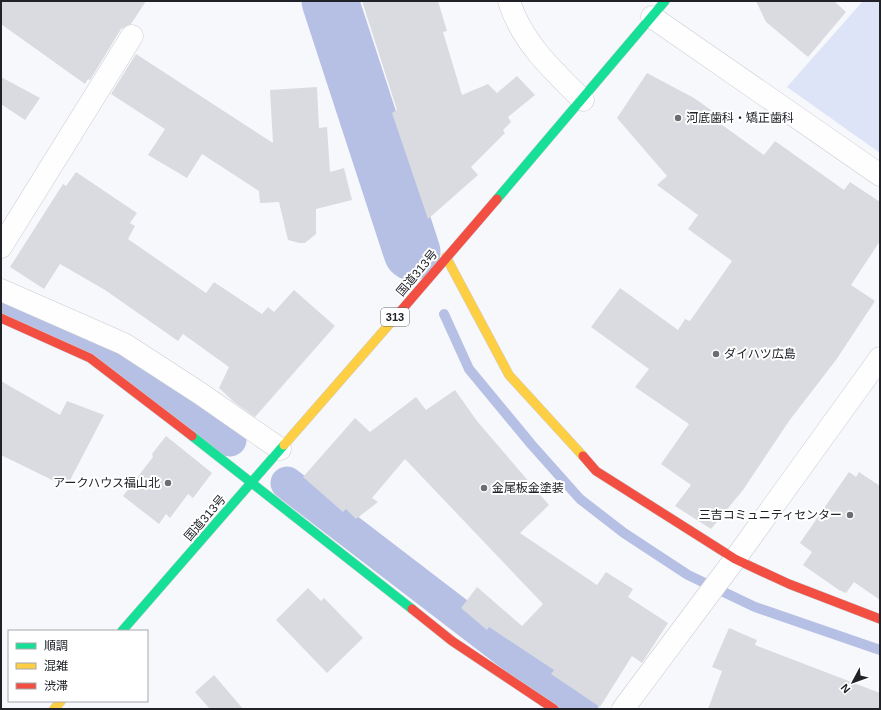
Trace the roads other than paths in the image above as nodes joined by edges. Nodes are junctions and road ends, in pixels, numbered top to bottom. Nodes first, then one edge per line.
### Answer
1 (509, 1) edge
2 (659, 9) edge
3 (132, 36) dead end
4 (583, 100) junction
5 (880, 176) edge
6 (1, 247) edge
7 (446, 258) junction
8 (1, 290) edge
9 (1, 318) edge
10 (880, 358) edge
11 (280, 449) junction
12 (251, 484) junction
13 (732, 564) junction
14 (880, 619) edge
15 (123, 630) edge
16 (554, 709) edge
17 (623, 709) edge

1 - 4 street
2 - 4 main road, 国道313号 / 313
2 - 5 street
3 - 6 street
4 - 7 main road, 国道313号 / 313
7 - 11 main road, 国道313号 / 313
7 - 13 main road
8 - 11 street
9 - 12 main road
10 - 13 street
11 - 12 main road, 国道313号 / 313
12 - 15 main road, 国道313号 / 313
12 - 16 main road
13 - 14 main road
13 - 17 street

